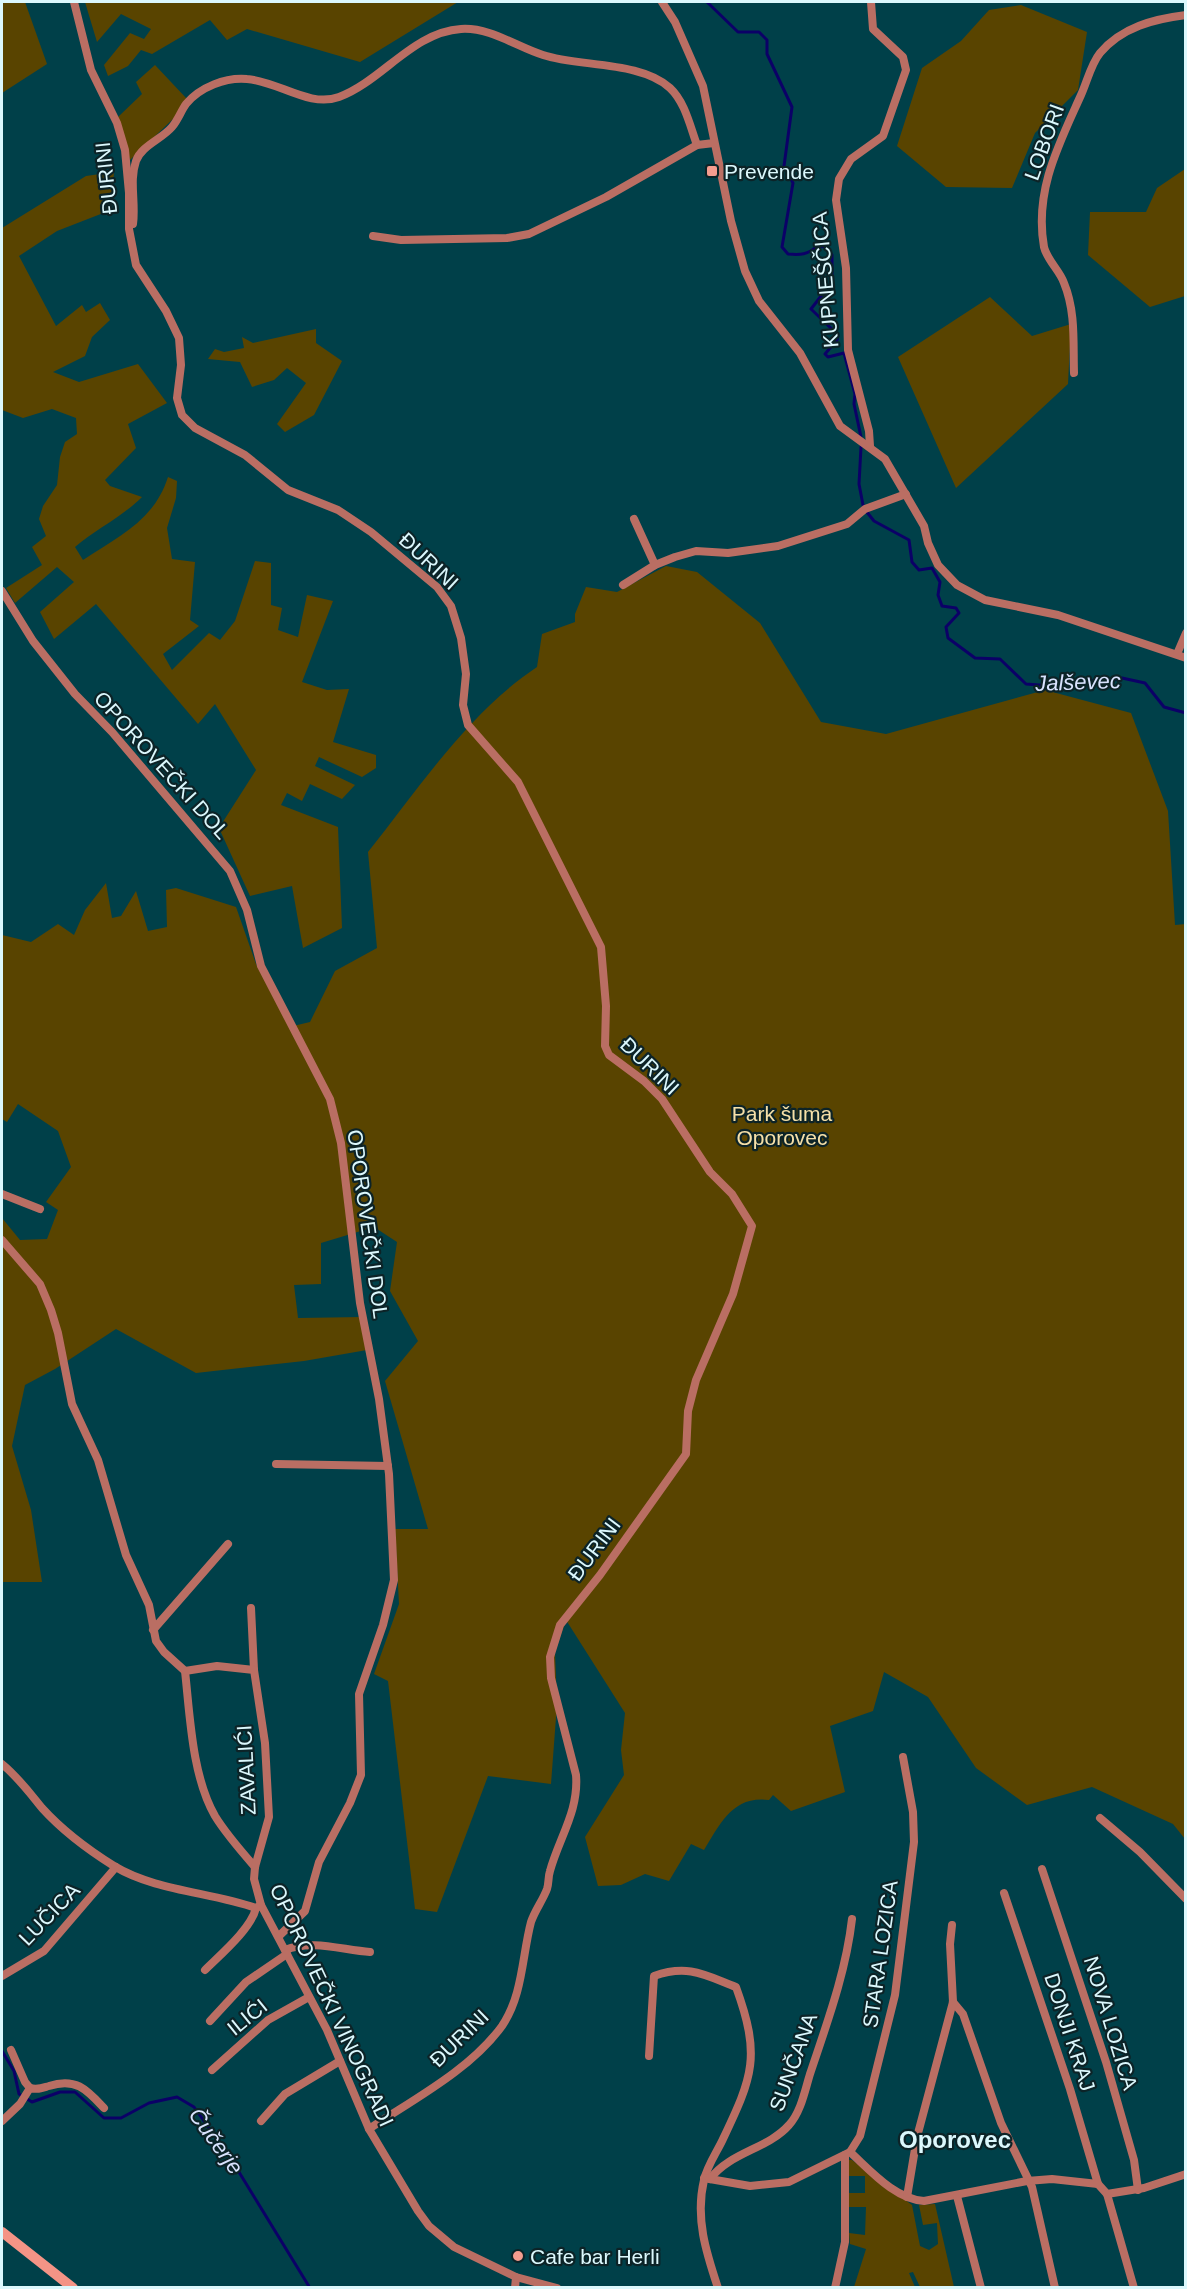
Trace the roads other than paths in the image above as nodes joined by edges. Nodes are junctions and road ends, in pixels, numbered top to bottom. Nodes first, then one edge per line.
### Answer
1 (74, 2) edge
2 (662, 2) edge
3 (871, 2) edge
4 (1185, 15) edge
5 (714, 143) junction
6 (697, 145) junction
7 (130, 235) junction
8 (373, 236) dead end
9 (1074, 374) dead end
10 (865, 444) junction
11 (906, 494) junction
12 (634, 519) dead end
13 (655, 565) junction
14 (623, 585) dead end
15 (2, 591) edge
16 (1185, 633) edge
17 (1177, 654) junction
18 (1185, 658) edge
19 (2, 1194) edge
20 (40, 1209) dead end
21 (2, 1239) edge
22 (276, 1464) dead end
23 (388, 1466) junction
24 (228, 1544) dead end
25 (251, 1608) dead end
26 (153, 1630) junction
27 (254, 1670) junction
28 (185, 1671) junction
29 (903, 1757) dead end
30 (2, 1764) edge
31 (1100, 1818) dead end
32 (116, 1867) junction
33 (255, 1867) junction
34 (1041, 1869) dead end
35 (1004, 1893) dead end
36 (1185, 1899) edge
37 (258, 1906) junction
38 (852, 1919) dead end
39 (952, 1925) dead end
40 (279, 1936) junction
41 (286, 1952) junction
42 (370, 1952) dead end
43 (205, 1970) dead end
44 (2, 1976) edge
45 (309, 1997) junction
46 (954, 2002) junction
47 (210, 2021) dead end
48 (11, 2050) dead end
49 (649, 2056) dead end
50 (340, 2061) junction
51 (212, 2070) dead end
52 (29, 2091) junction
53 (104, 2108) dead end
54 (2, 2121) edge
55 (261, 2121) dead end
56 (369, 2129) junction
57 (848, 2153) junction
58 (1185, 2175) edge
59 (707, 2178) junction
60 (1027, 2181) junction
61 (1098, 2184) junction
62 (1138, 2190) junction
63 (1107, 2194) junction
64 (957, 2196) junction
65 (907, 2197) junction
66 (2, 2232) edge
67 (516, 2277) junction
68 (72, 2288) edge
69 (515, 2288) edge
70 (556, 2288) edge
71 (718, 2288) edge
72 (835, 2288) edge
73 (981, 2288) edge
74 (1055, 2288) edge
75 (1134, 2288) edge

1 - 7 street, ĐURINI
2 - 5 street
3 - 10 street, KUPNEŠČICA
4 - 9 street, LOBORI
5 - 6 street
5 - 10 street
6 - 7 street
6 - 8 street
7 - 56 street, ĐURINI
10 - 11 street
11 - 13 street
11 - 17 street
12 - 13 street
13 - 14 street
15 - 23 street, OPOROVEČKI DOL
16 - 17 street
17 - 18 street
19 - 20 street
21 - 26 street
22 - 23 street
23 - 40 street, OPOROVEČKI DOL
24 - 26 street
25 - 27 street, ZAVALIĆI
26 - 28 street
27 - 28 street
27 - 33 street, ZAVALIĆI
28 - 33 street, OPOROVEČKI VINOGRADI
29 - 57 street, STARA LOZICA
30 - 32 street
31 - 36 street
32 - 37 street
32 - 44 street, LUČICA
33 - 37 street, OPOROVEČKI VINOGRADI
34 - 62 street, NOVA LOZICA
35 - 61 street, DONJI KRAJ
37 - 40 street, OPOROVEČKI VINOGRADI
37 - 43 street
38 - 59 street, SUNČANA
39 - 46 street
40 - 41 street, OPOROVEČKI VINOGRADI
41 - 42 street
41 - 45 street, OPOROVEČKI VINOGRADI
41 - 47 street
45 - 50 street, OPOROVEČKI VINOGRADI
45 - 51 street, ILIĆI
46 - 60 street
46 - 65 street
48 - 52 street
49 - 59 street
50 - 55 street
50 - 56 street, OPOROVEČKI VINOGRADI
52 - 53 street
52 - 54 street
56 - 67 street, OPOROVEČKI VINOGRADI
57 - 59 street
57 - 65 street
57 - 72 street
58 - 62 street
59 - 71 street
60 - 61 street
60 - 64 street
60 - 74 street
61 - 63 street
62 - 63 street
63 - 75 street
64 - 65 street
64 - 73 street
66 - 68 street
67 - 69 street
67 - 70 street, OPOROVEČKI VINOGRADI

